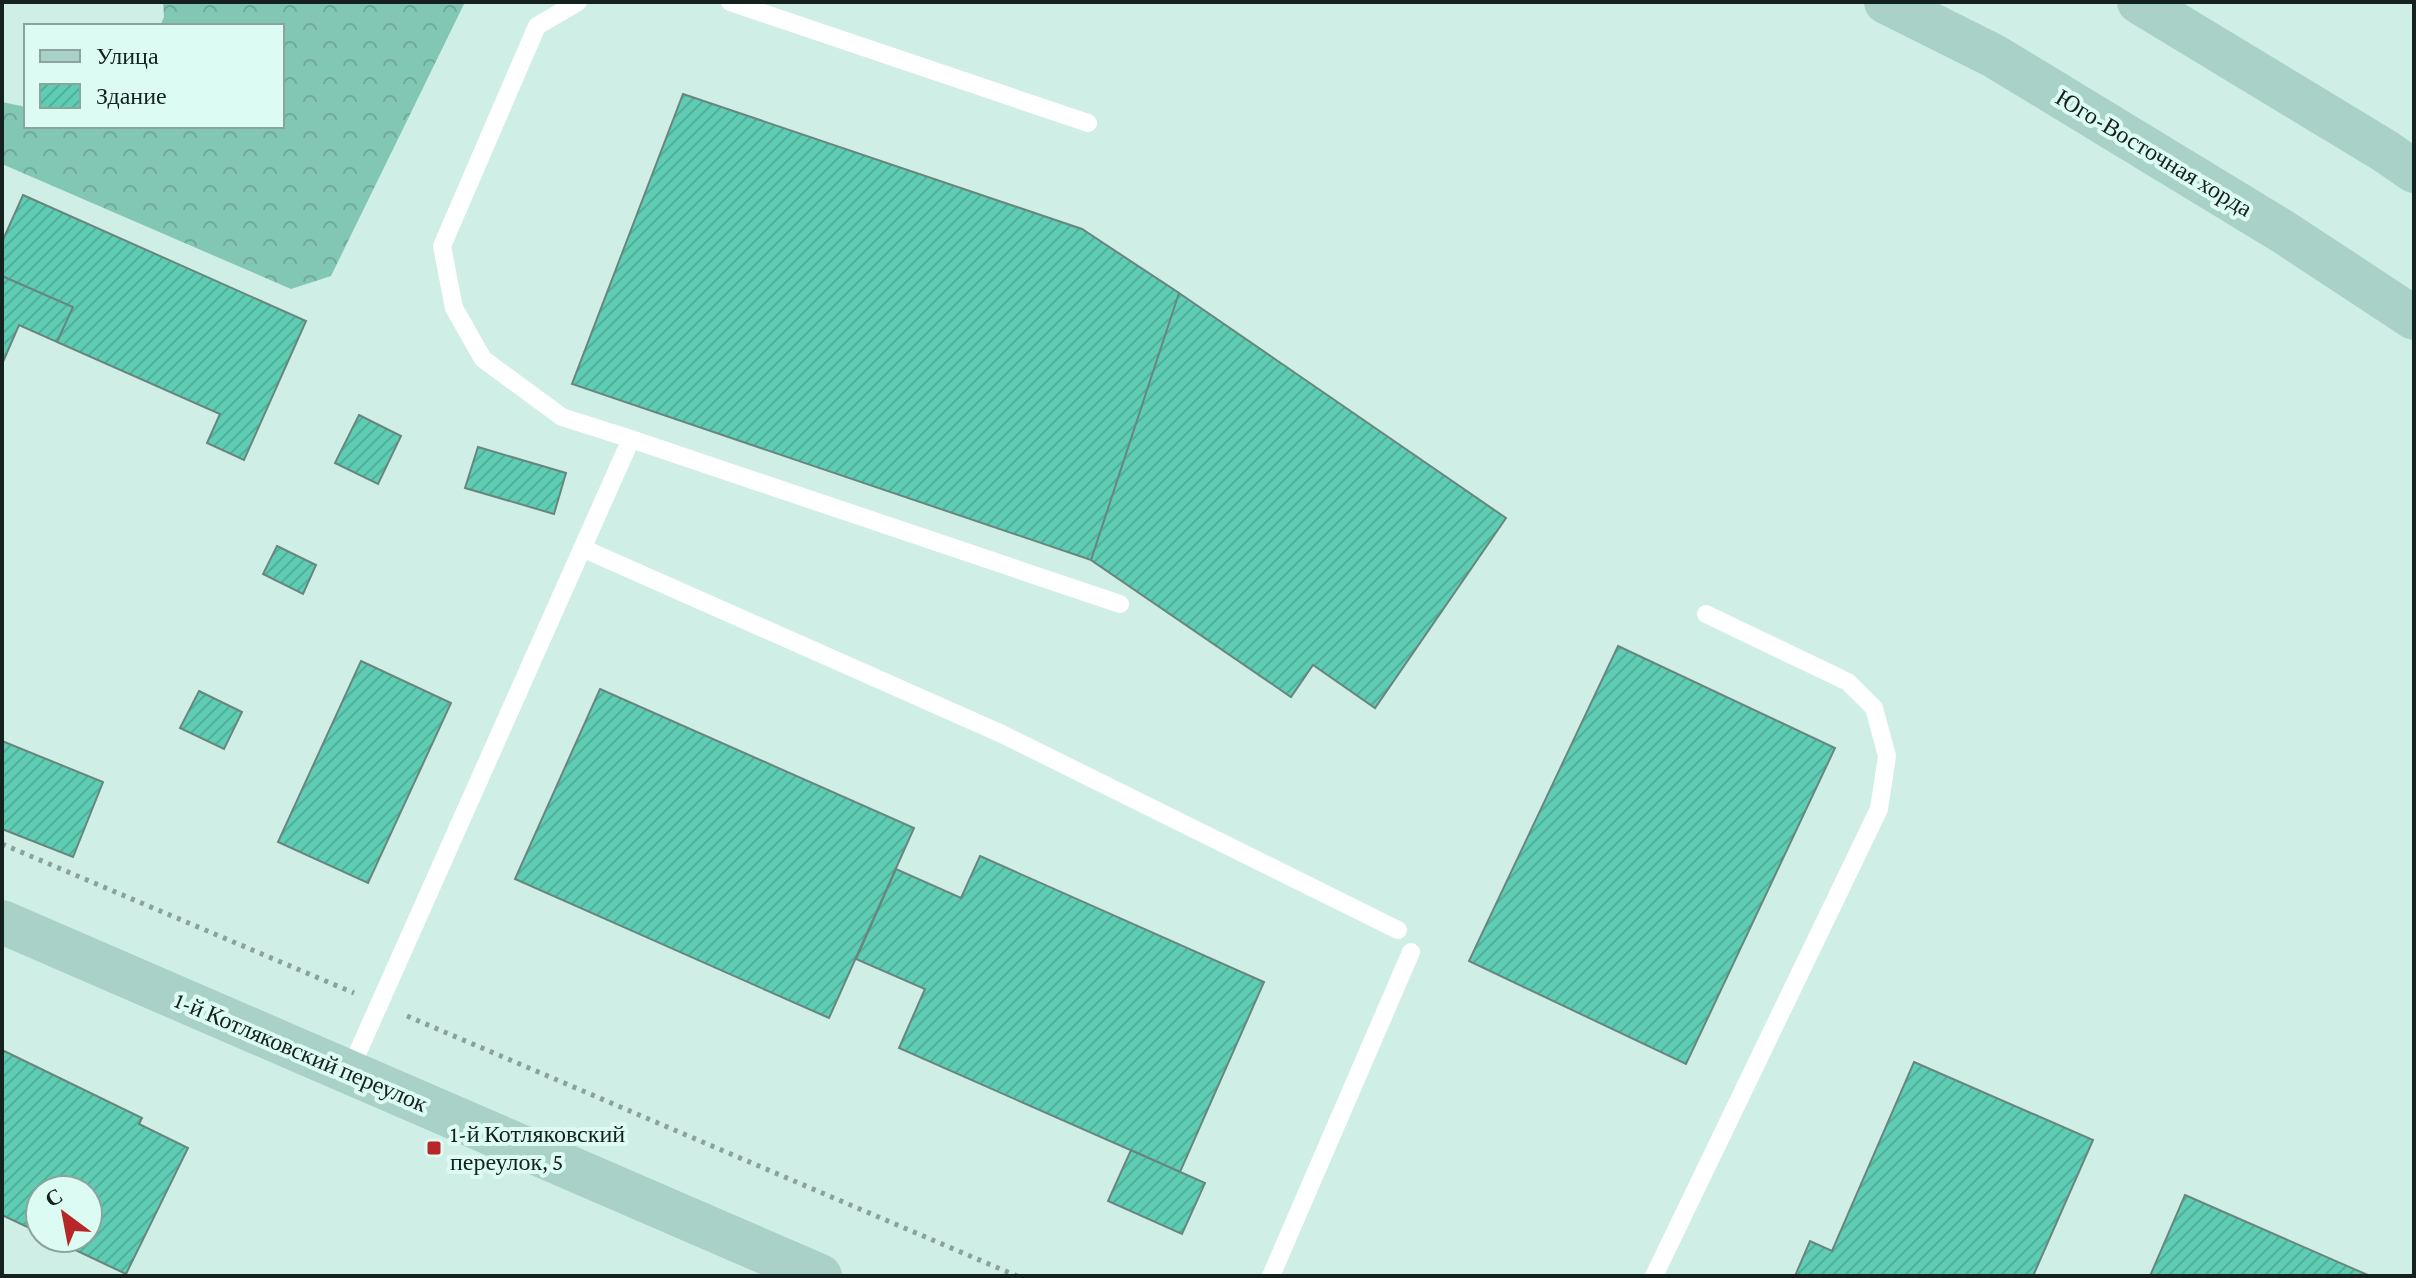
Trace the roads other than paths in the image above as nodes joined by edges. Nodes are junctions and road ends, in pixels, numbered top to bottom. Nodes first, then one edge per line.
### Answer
1 (578, 2) edge
2 (730, 2) edge
3 (1886, 2) edge
4 (2139, 2) edge
5 (1088, 123) dead end
6 (2414, 171) edge
7 (2414, 318) edge
8 (631, 439) junction
9 (582, 548) junction
10 (1120, 604) dead end
11 (1706, 614) dead end
12 (2, 922) edge
13 (1398, 930) dead end
14 (1411, 952) dead end
15 (349, 1072) junction
16 (820, 1276) edge
17 (1271, 1276) edge
18 (1654, 1276) edge

1 - 8 lane
2 - 5 lane
3 - 7 main road, Юго-Восточная хорда
4 - 6 main road
8 - 9 lane
8 - 10 lane
9 - 13 lane
9 - 15 lane
11 - 18 lane
12 - 15 main road, 1-й Котляковский переулок
14 - 17 lane
15 - 16 main road, 1-й Котляковский переулок

